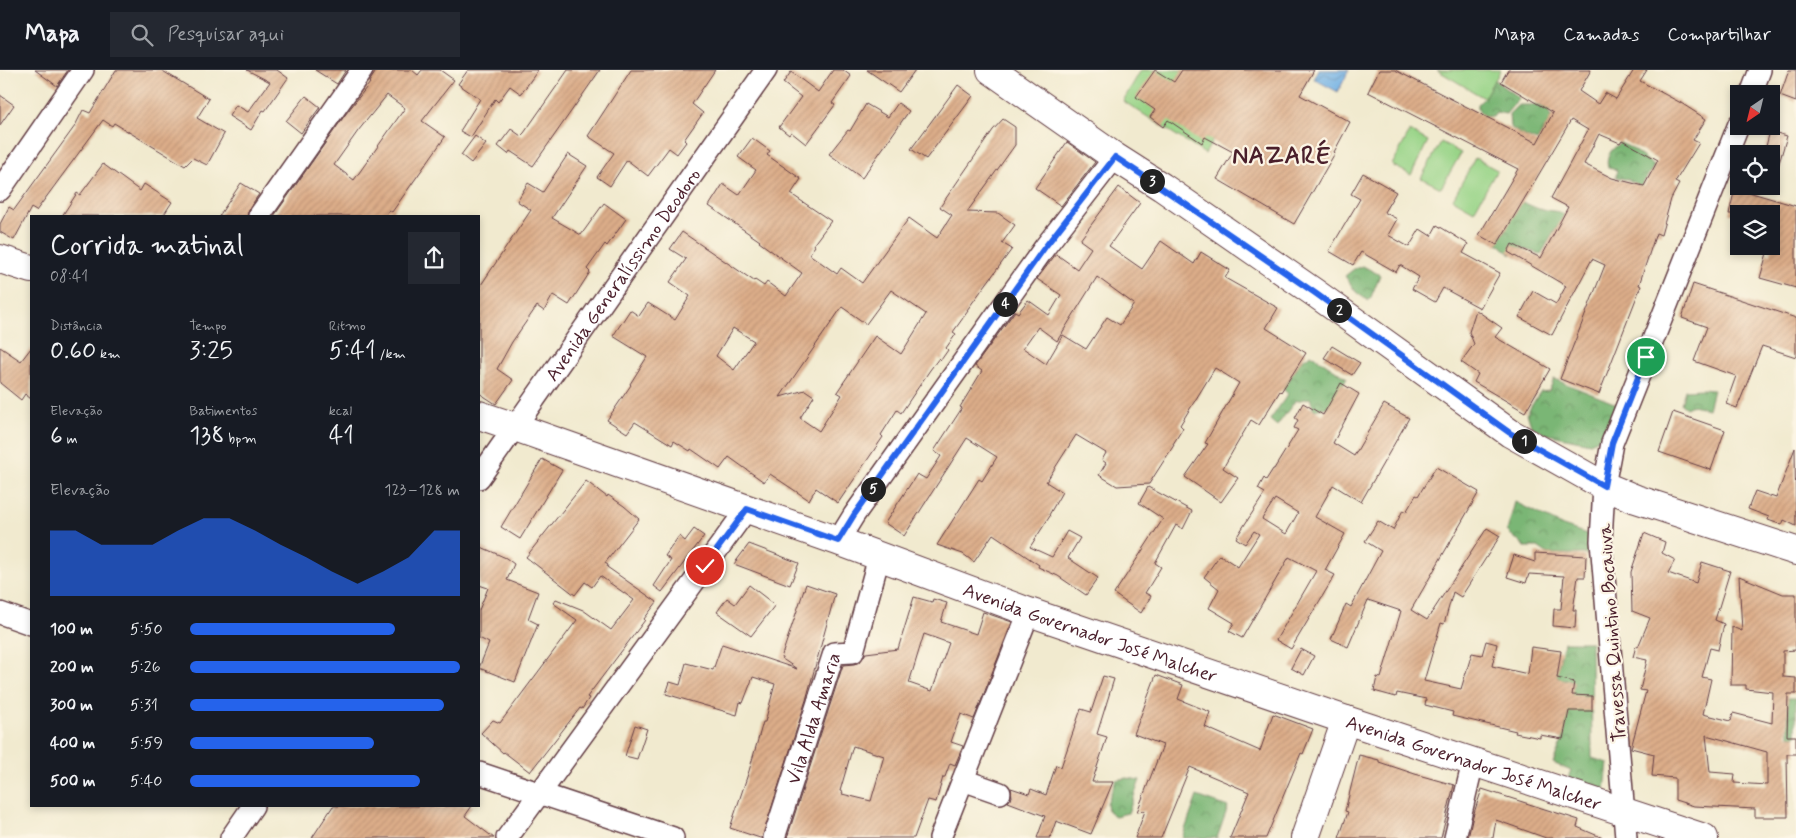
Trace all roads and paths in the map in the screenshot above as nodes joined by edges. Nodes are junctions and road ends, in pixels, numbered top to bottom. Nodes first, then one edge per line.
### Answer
1 (83, 70) edge
2 (362, 70) edge
3 (766, 70) edge
4 (991, 70) edge
5 (1760, 70) edge
6 (1754, 85) edge
7 (1735, 135) edge
8 (1115, 157) junction
9 (0, 190) edge
10 (260, 215) edge
11 (0, 258) edge
12 (30, 269) edge
13 (480, 415) edge
14 (515, 426) junction
15 (480, 477) edge
16 (1604, 486) junction
17 (747, 509) junction
18 (838, 541) junction
19 (1796, 551) edge
20 (879, 557) junction
21 (1029, 612) junction
22 (0, 613) edge
23 (30, 624) edge
24 (1346, 720) junction
25 (1473, 762) junction
26 (480, 774) edge
27 (963, 780) junction
28 (1000, 793) dead end
29 (540, 794) junction
30 (252, 807) edge
31 (1625, 811) junction
32 (231, 838) edge
33 (508, 838) edge
34 (673, 838) edge
35 (774, 838) edge
36 (940, 838) edge
37 (1305, 838) edge
38 (1455, 838) edge
39 (1626, 838) edge
40 (1704, 838) edge

1 - 9 street
2 - 10 street
3 - 14 street, Avenida Generalíssimo Deodoro
4 - 8 main road
5 - 6 street
7 - 16 street, Travessa Quintino Bocaiuva
8 - 16 main road
8 - 18 street
11 - 12 main road
13 - 14 main road, Avenida Governador José Malcher
14 - 15 street, Avenida Generalíssimo Deodoro
14 - 17 main road, Avenida Governador José Malcher
16 - 19 main road
16 - 31 street, Travessa Quintino Bocaiuva
17 - 18 main road, Avenida Governador José Malcher
17 - 29 street
18 - 20 main road, Avenida Governador José Malcher
20 - 21 main road, Avenida Governador José Malcher
20 - 35 street, Vila Alda Amaria
21 - 24 main road, Avenida Governador José Malcher
21 - 27 street
22 - 23 street
24 - 25 main road, Avenida Governador José Malcher
24 - 37 main road
25 - 31 main road, Avenida Governador José Malcher
25 - 38 street
26 - 29 street
27 - 28 street
27 - 36 street
29 - 33 street
29 - 34 street
30 - 32 street
31 - 39 street, Travessa Quintino Bocaiuva
31 - 40 main road, Avenida Governador José Malcher

